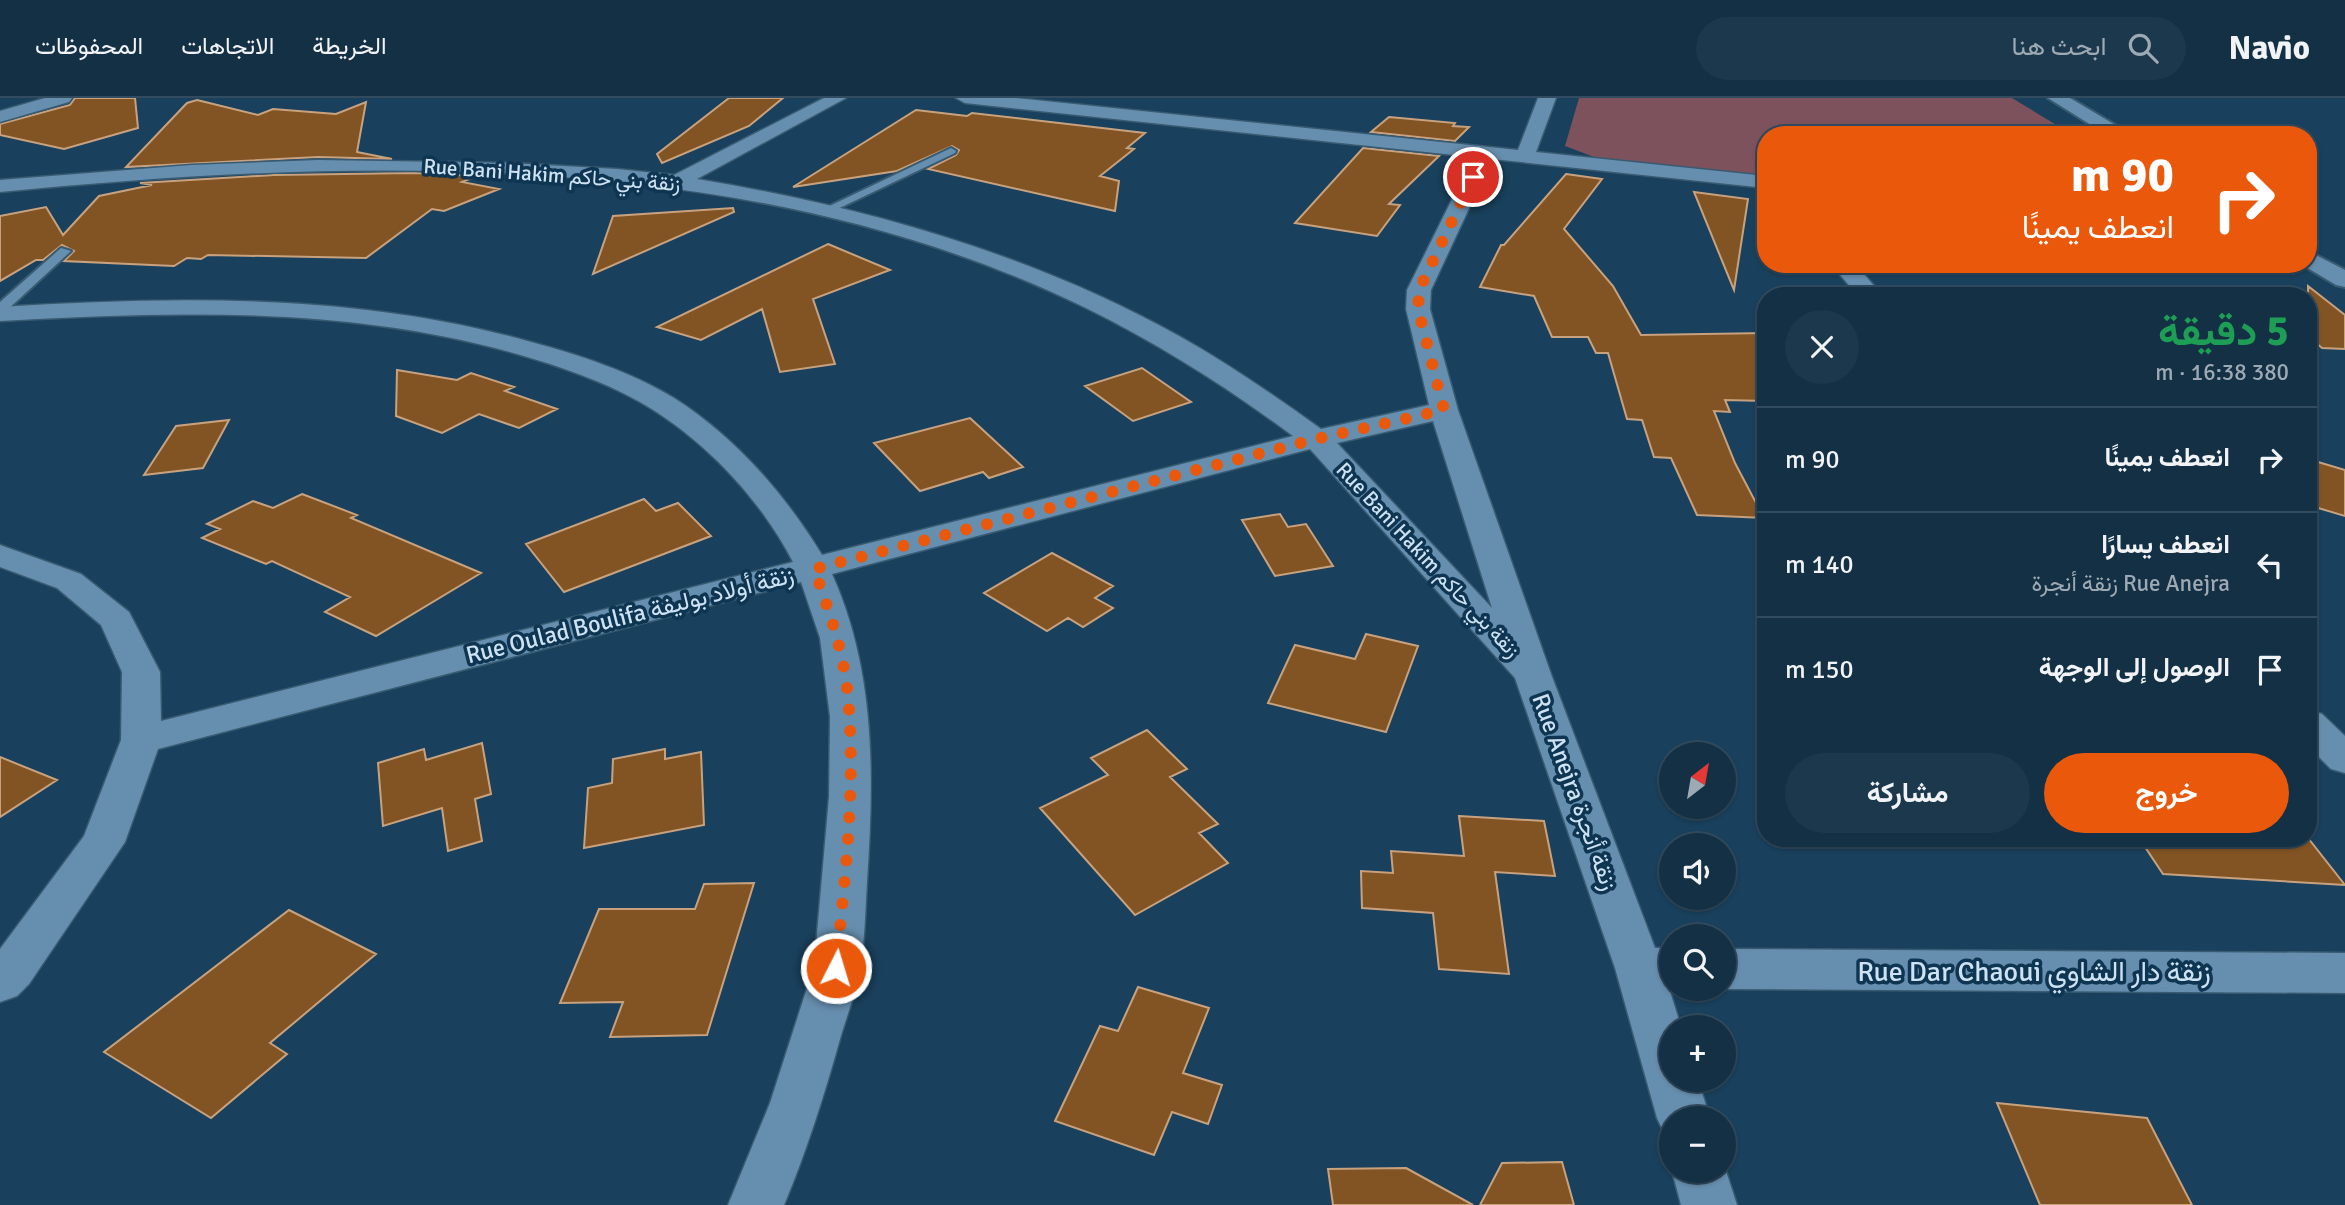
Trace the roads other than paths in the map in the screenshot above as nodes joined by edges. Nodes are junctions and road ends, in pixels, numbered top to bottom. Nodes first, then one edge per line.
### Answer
1 (63, 98) edge
2 (837, 98) edge
3 (965, 98) edge
4 (1547, 98) edge
5 (2049, 102) edge
6 (0, 117) edge
7 (2081, 126) edge
8 (2102, 126) edge
9 (951, 151) dead end
10 (1485, 153) junction
11 (1525, 156) junction
12 (1757, 180) edge
13 (678, 181) junction
14 (0, 186) edge
15 (825, 211) junction
16 (2317, 244) edge
17 (65, 251) dead end
18 (2345, 259) edge
19 (2317, 263) edge
20 (1851, 273) edge
21 (2345, 280) edge
22 (1863, 287) edge
23 (0, 312) edge
24 (1444, 410) junction
25 (1316, 439) junction
26 (0, 555) edge
27 (814, 569) junction
28 (1532, 674) junction
29 (2317, 732) edge
30 (141, 740) junction
31 (2345, 759) edge
32 (1655, 968) edge
33 (1736, 969) edge
34 (2345, 973) edge
35 (0, 982) edge
36 (1662, 1015) edge
37 (1703, 1183) edge
38 (757, 1205) edge
39 (1709, 1205) edge

1 - 6 street
2 - 13 street
3 - 10 street
4 - 11 street
5 - 7 street
5 - 8 street
9 - 15 lane
10 - 11 street
10 - 24 street, Rue Anejra زنقة أنجرة
11 - 12 street
13 - 14 street, Rue Bani Hakim زنقة بني حاكم
13 - 15 street, Rue Bani Hakim زنقة بني حاكم
15 - 25 street, Rue Bani Hakim زنقة بني حاكم
16 - 18 street
17 - 23 lane
19 - 21 street
20 - 22 street
23 - 27 street
24 - 25 street, Rue Oulad Boulifa زنقة أولاد بوليفة
24 - 28 street, Rue Anejra زنقة أنجرة
25 - 27 street, Rue Oulad Boulifa زنقة أولاد بوليفة
25 - 28 street, Rue Bani Hakim زنقة بني حاكم
26 - 30 street
27 - 30 street, Rue Oulad Boulifa زنقة أولاد بوليفة
27 - 38 street
28 - 32 street, Rue Anejra زنقة أنجرة
29 - 31 street
30 - 35 street
32 - 36 street, Rue Anejra زنقة أنجرة
33 - 34 street, Rue Dar Chaoui زنقة دار الشاوي
37 - 39 street

